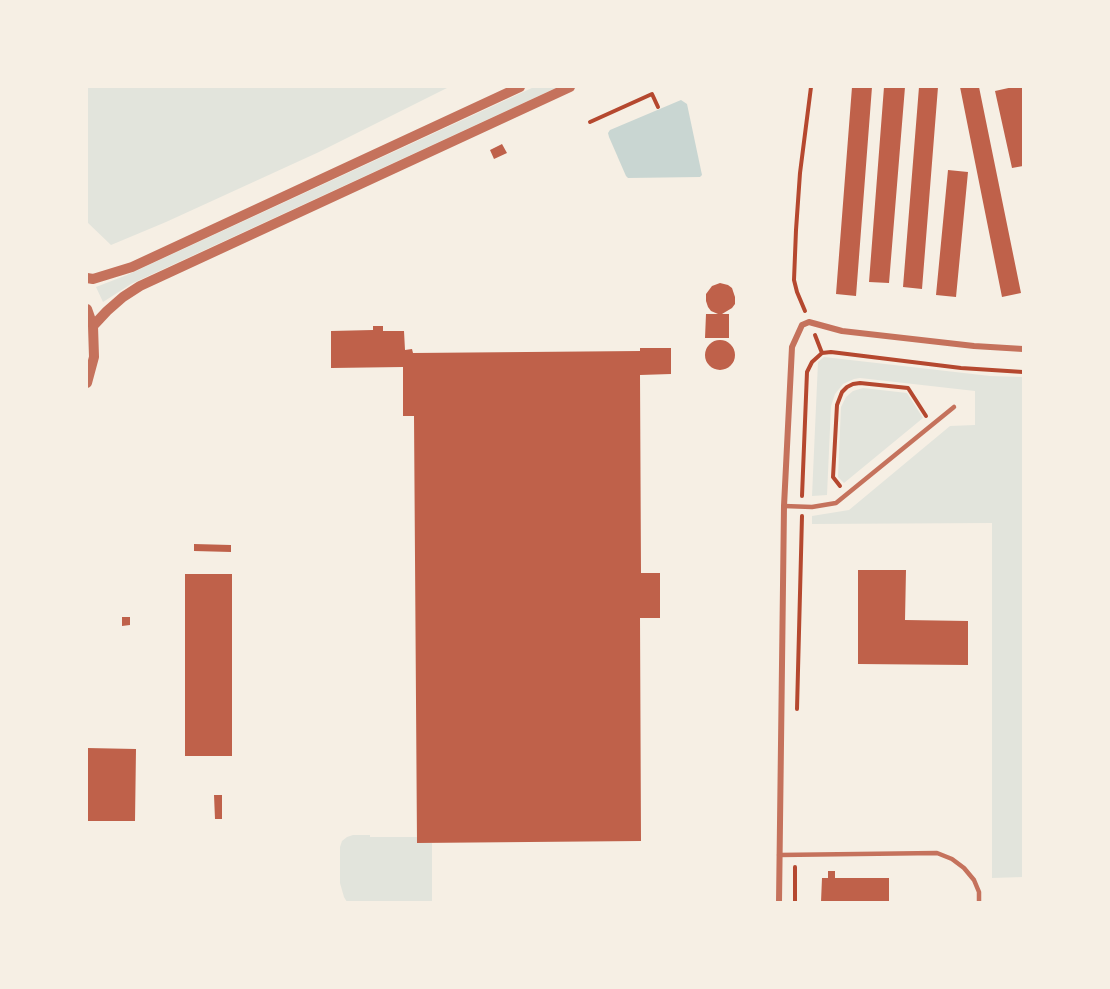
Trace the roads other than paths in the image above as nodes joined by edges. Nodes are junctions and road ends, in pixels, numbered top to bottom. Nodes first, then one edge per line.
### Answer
1 (520, 87) edge
2 (570, 87) edge
3 (87, 278) edge
4 (87, 309) edge
5 (93, 326) junction
6 (1023, 349) edge
7 (87, 383) edge
8 (954, 406) dead end
9 (784, 506) junction
10 (779, 855) junction
11 (778, 902) edge
12 (979, 902) edge

1 - 3 street
2 - 5 street
4 - 5 street
5 - 7 street
6 - 9 street
8 - 9 lane
9 - 10 street
10 - 11 street
10 - 12 lane

